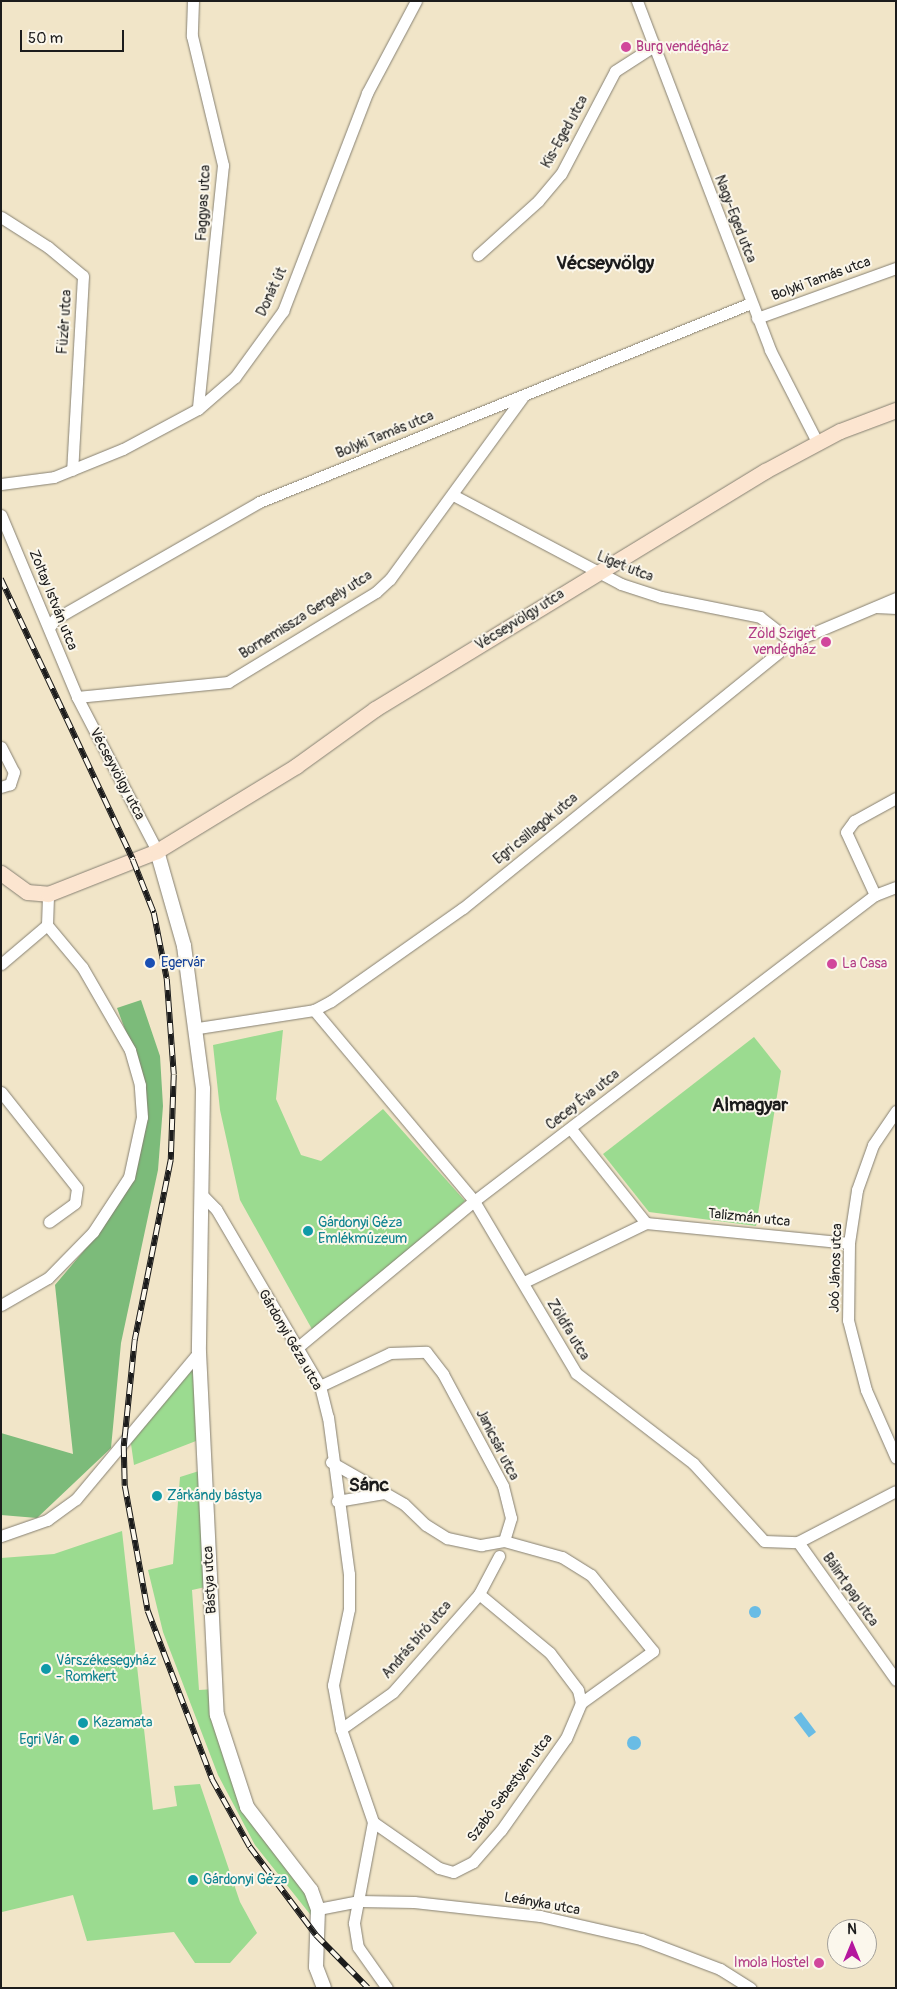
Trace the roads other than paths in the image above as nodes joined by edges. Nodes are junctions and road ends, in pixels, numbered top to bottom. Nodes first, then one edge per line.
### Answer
1 (193, 1) edge
2 (416, 1) edge
3 (637, 1) edge
4 (654, 46) junction
5 (1, 217) edge
6 (478, 255) dead end
7 (896, 268) edge
8 (751, 303) junction
9 (757, 318) junction
10 (522, 398) junction
11 (198, 409) junction
12 (896, 410) edge
13 (817, 442) junction
14 (72, 470) junction
15 (1, 484) edge
16 (453, 495) junction
17 (1, 515) edge
18 (596, 573) junction
19 (896, 598) edge
20 (872, 606) junction
21 (896, 608) edge
22 (49, 628) junction
23 (792, 642) junction
24 (77, 697) junction
25 (1, 747) edge
26 (1, 787) edge
27 (896, 798) edge
28 (157, 850) junction
29 (1, 873) edge
30 (896, 887) edge
31 (48, 894) junction
32 (875, 895) junction
33 (47, 925) junction
34 (1, 964) edge
35 (314, 1010) junction
36 (198, 1028) junction
37 (1, 1092) edge
38 (896, 1112) edge
39 (571, 1128) junction
40 (204, 1197) junction
41 (474, 1202) junction
42 (49, 1222) dead end
43 (646, 1223) junction
44 (849, 1243) junction
45 (524, 1282) junction
46 (1, 1305) edge
47 (298, 1347) junction
48 (198, 1352) junction
49 (320, 1386) junction
50 (896, 1458) edge
51 (331, 1462) junction
52 (896, 1491) edge
53 (386, 1493) junction
54 (337, 1501) junction
55 (1, 1536) edge
56 (504, 1541) junction
57 (798, 1542) junction
58 (499, 1556) dead end
59 (479, 1594) junction
60 (896, 1680) edge
61 (581, 1703) junction
62 (341, 1729) junction
63 (373, 1822) junction
64 (359, 1901) junction
65 (318, 1909) junction
66 (324, 1988) edge
67 (387, 1988) edge
68 (751, 1988) edge

1 - 11 street, Faggyas utca
2 - 11 street, Donát út
3 - 4 street, Nagy-Eged utca
4 - 6 street, Kis-Eged utca
4 - 8 street, Nagy-Eged utca
5 - 14 street, Füzér utca
7 - 9 street, Bolyki Tamás utca
8 - 9 street, Nagy-Eged utca
8 - 10 street, Bolyki Tamás utca
9 - 13 street, Nagy-Eged utca
10 - 16 street, Bornemissza Gergely utca
10 - 22 street, Bolyki Tamás utca
11 - 14 street, Donát út
12 - 13 main road, Vécseyvölgy utca
13 - 18 main road, Vécseyvölgy utca
14 - 15 street, Donát út
16 - 18 street, Liget utca
16 - 24 street, Bornemissza Gergely utca
17 - 22 street, Zoltay István utca
18 - 23 street, Liget utca
18 - 28 main road, Vécseyvölgy utca
19 - 20 street, Egri csillagok utca
20 - 21 street, Egri csillagok utca
20 - 23 street, Egri csillagok utca
22 - 24 street, Zoltay István utca
23 - 35 street, Egri csillagok utca
24 - 28 street, Vécseyvölgy utca
25 - 26 street
27 - 32 street
28 - 31 main road, Vécseyvölgy utca
28 - 36 street
29 - 31 main road
30 - 32 street, Cecey Éva utca
31 - 33 street
32 - 39 street, Cecey Éva utca
33 - 34 street
33 - 46 street
35 - 36 street, Egri csillagok utca
35 - 41 street, Zöldfa utca
36 - 40 street
37 - 42 street
38 - 44 street, Joó János utca
39 - 41 street, Cecey Éva utca
39 - 43 street
40 - 47 street, Gárdonyi Géza utca
40 - 48 street, Bástya utca
41 - 45 street, Zöldfa utca
41 - 47 street, Cecey Éva utca
43 - 44 street, Talizmán utca
43 - 45 street
44 - 50 street, Joó János utca
45 - 57 street, Zöldfa utca
47 - 49 street, Gárdonyi Géza utca
48 - 55 street
48 - 65 street, Bástya utca
49 - 51 street, Gárdonyi Géza utca
49 - 56 street, Janicsár utca
51 - 53 street
51 - 54 street, Gárdonyi Géza utca
52 - 57 street, Zöldfa utca
53 - 54 street
53 - 56 street
54 - 62 street, Gárdonyi Géza utca
56 - 61 street
57 - 60 street, Bálint pap utca
58 - 59 street, András bíró utca
59 - 61 street
59 - 62 street, András bíró utca
61 - 63 street, Szabó Sebestyén utca
62 - 63 street, Gárdonyi Géza utca
63 - 64 street, Gárdonyi Géza utca
64 - 65 street, Leányka utca
64 - 67 street, Gárdonyi Géza utca
64 - 68 street, Leányka utca
65 - 66 street, Bástya utca

